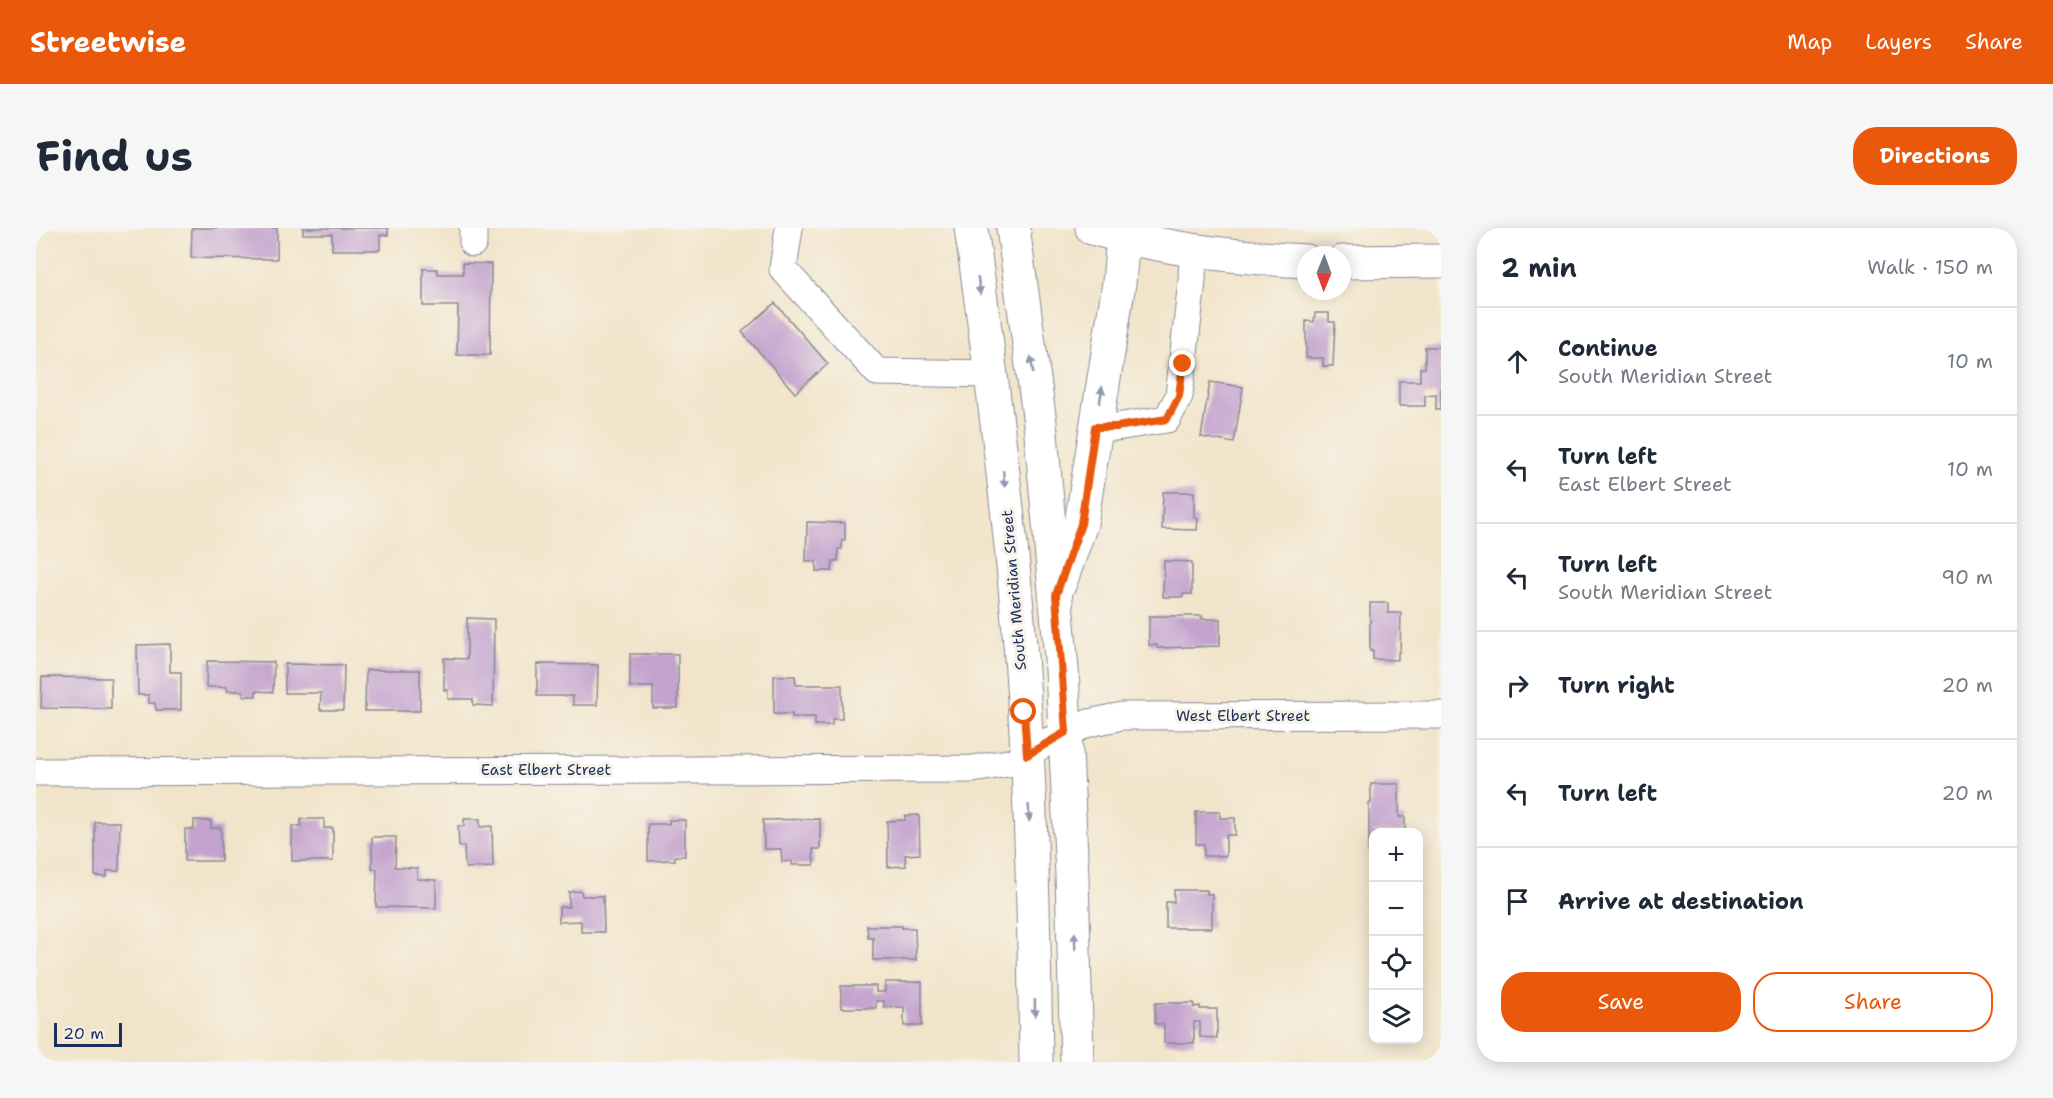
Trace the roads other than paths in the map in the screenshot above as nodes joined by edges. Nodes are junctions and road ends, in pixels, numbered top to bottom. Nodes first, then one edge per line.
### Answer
1 (789, 228) edge
2 (971, 228) edge
3 (1013, 228) edge
4 (1113, 231) edge
5 (1193, 251) junction
6 (1297, 260) edge
7 (1441, 261) edge
8 (1351, 262) edge
9 (992, 374) junction
10 (1095, 427) junction
11 (1056, 595) junction
12 (1441, 716) edge
13 (1047, 742) junction
14 (36, 772) edge
15 (1036, 1062) edge
16 (1077, 1062) edge

1 - 9 street
2 -> 9 main road, South Meridian Street
11 -> 3 main road, South Meridian Street
4 - 5 main road
10 -> 4 main road, South Meridian Street
5 - 6 main road
5 - 10 street
7 - 8 main road
9 -> 13 main road, South Meridian Street
10 - 11 main road, South Meridian Street
11 - 13 main road, South Meridian Street
12 - 13 street, West Elbert Street
13 - 14 street, East Elbert Street
13 -> 15 main road, South Meridian Street
16 -> 13 main road, South Meridian Street

